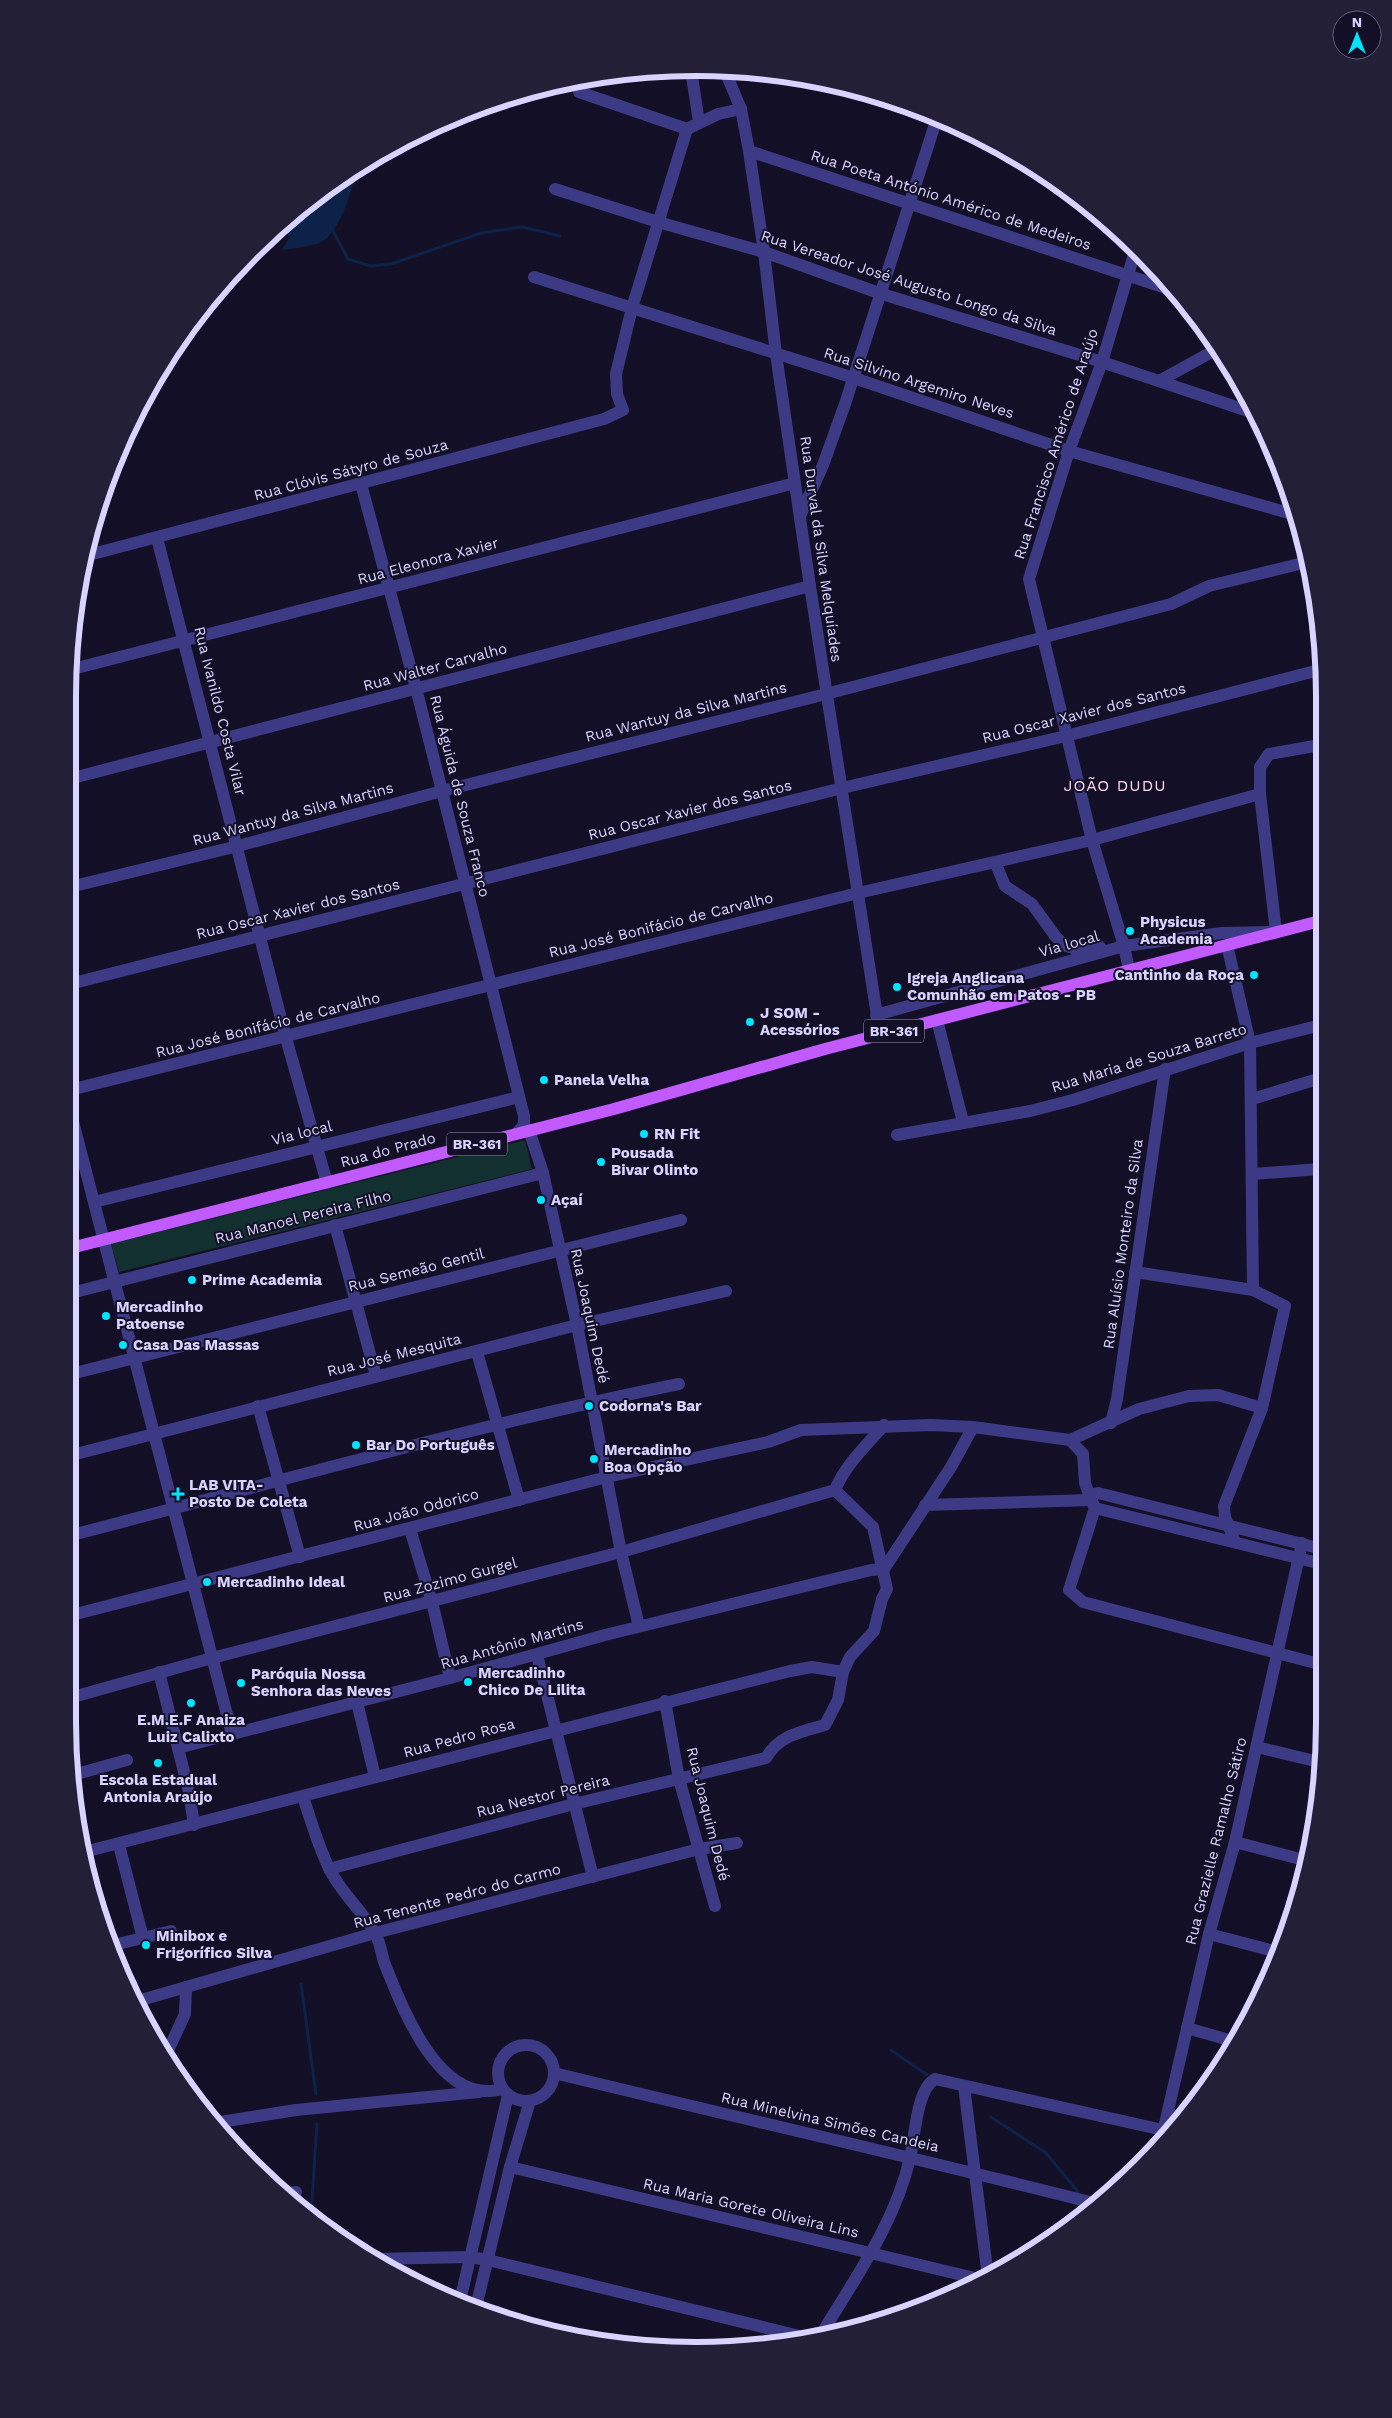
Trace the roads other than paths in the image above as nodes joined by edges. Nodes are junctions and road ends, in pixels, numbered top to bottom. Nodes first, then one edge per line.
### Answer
1 (692, 76) edge
2 (728, 78) edge
3 (579, 92) dead end
4 (741, 109) junction
5 (699, 122) junction
6 (935, 124) edge
7 (687, 130) junction
8 (749, 151) junction
9 (555, 189) dead end
10 (910, 204) junction
11 (658, 222) junction
12 (764, 252) junction
13 (1133, 257) edge
14 (1127, 275) junction
15 (534, 277) dead end
16 (1162, 287) edge
17 (879, 292) junction
18 (632, 308) junction
19 (1211, 352) edge
20 (776, 354) junction
21 (1102, 362) junction
22 (854, 378) junction
23 (1159, 381) junction
24 (1246, 410) edge
25 (1069, 451) junction
26 (795, 483) junction
27 (361, 484) junction
28 (1288, 513) edge
29 (800, 516) junction
30 (157, 538) junction
31 (93, 554) edge
32 (1301, 563) edge
33 (810, 586) junction
34 (389, 588) junction
35 (1042, 637) junction
36 (186, 641) junction
37 (77, 668) edge
38 (1315, 671) edge
39 (416, 688) junction
40 (826, 694) junction
41 (1066, 736) junction
42 (211, 743) junction
43 (1316, 746) edge
44 (76, 777) edge
45 (842, 788) junction
46 (442, 791) junction
47 (1260, 794) junction
48 (1092, 840) junction
49 (238, 846) junction
50 (995, 862) junction
51 (465, 882) junction
52 (76, 886) edge
53 (858, 893) junction
54 (1316, 922) edge
55 (1276, 932) junction
56 (261, 936) junction
57 (1227, 945) junction
58 (1124, 946) junction
59 (1129, 970) junction
60 (76, 982) edge
61 (491, 985) junction
62 (876, 1015) junction
63 (937, 1020) junction
64 (1316, 1026) edge
65 (880, 1035) junction
66 (286, 1038) junction
67 (1250, 1042) junction
68 (1165, 1069) junction
69 (1316, 1080) edge
70 (76, 1089) edge
71 (519, 1097) junction
72 (1252, 1099) junction
73 (524, 1116) junction
74 (963, 1122) junction
75 (543, 1127) junction
76 (523, 1132) junction
77 (76, 1133) edge
78 (897, 1135) dead end
79 (317, 1146) junction
80 (1316, 1169) edge
81 (542, 1173) junction
82 (1253, 1174) junction
83 (327, 1183) junction
84 (94, 1202) junction
85 (681, 1220) dead end
86 (335, 1226) junction
87 (102, 1240) junction
88 (76, 1247) edge
89 (559, 1251) junction
90 (1135, 1272) junction
91 (113, 1282) junction
92 (1253, 1290) junction
93 (726, 1291) dead end
94 (76, 1292) edge
95 (355, 1303) junction
96 (577, 1325) junction
97 (478, 1352) junction
98 (134, 1358) junction
99 (76, 1373) edge
100 (376, 1376) junction
101 (679, 1384) dead end
102 (591, 1402) junction
103 (258, 1406) junction
104 (1262, 1408) junction
105 (1111, 1423) junction
106 (498, 1425) junction
107 (884, 1425) junction
108 (973, 1427) junction
109 (152, 1434) junction
110 (1070, 1440) junction
111 (76, 1454) edge
112 (607, 1477) junction
113 (278, 1480) junction
114 (835, 1490) junction
115 (519, 1500) junction
116 (1094, 1500) junction
117 (925, 1505) junction
118 (172, 1509) junction
119 (1229, 1525) junction
120 (410, 1529) junction
121 (76, 1534) edge
122 (1234, 1542) junction
123 (1302, 1543) junction
124 (1316, 1547) edge
125 (621, 1552) junction
126 (300, 1557) junction
127 (1299, 1558) junction
128 (1316, 1562) edge
129 (884, 1569) junction
130 (193, 1583) junction
131 (432, 1602) junction
132 (76, 1614) edge
133 (639, 1626) junction
134 (1278, 1653) junction
135 (537, 1655) junction
136 (212, 1658) junction
137 (1316, 1663) edge
138 (159, 1672) junction
139 (843, 1672) junction
140 (450, 1678) junction
141 (76, 1696) edge
142 (665, 1701) junction
143 (357, 1702) junction
144 (557, 1730) junction
145 (232, 1734) junction
146 (1257, 1747) junction
147 (178, 1748) junction
148 (127, 1760) dead end
149 (1314, 1761) edge
150 (79, 1773) edge
151 (375, 1776) junction
152 (679, 1779) junction
153 (303, 1797) junction
154 (574, 1804) junction
155 (194, 1825) junction
156 (1235, 1842) junction
157 (737, 1843) dead end
158 (119, 1845) junction
159 (699, 1850) junction
160 (90, 1851) edge
161 (1300, 1859) edge
162 (329, 1869) junction
163 (593, 1877) junction
164 (714, 1906) dead end
165 (172, 1931) dead end
166 (375, 1933) junction
167 (1209, 1934) junction
168 (143, 1938) junction
169 (118, 1944) edge
170 (1272, 1950) edge
171 (186, 1987) junction
172 (142, 2000) edge
173 (1187, 2028) junction
174 (1228, 2040) edge
175 (169, 2048) edge
176 (554, 2073) junction
177 (964, 2086) junction
178 (482, 2092) junction
179 (505, 2092) junction
180 (530, 2101) junction
181 (223, 2122) edge
182 (1163, 2130) joint
183 (910, 2159) junction
184 (510, 2167) junction
185 (973, 2172) junction
186 (1088, 2202) edge
187 (870, 2253) junction
188 (470, 2257) junction
189 (386, 2259) edge
190 (488, 2260) junction
191 (987, 2269) edge
192 (971, 2277) edge
193 (461, 2296) edge
194 (478, 2302) edge
195 (825, 2328) edge
196 (791, 2334) edge

1 - 5 street
2 - 4 street, Rua Durval da Silva Melquíades
3 - 7 street
4 - 5 street
4 - 8 street, Rua Durval da Silva Melquíades
5 - 7 street
6 - 10 street
7 - 11 street
8 - 10 street, Rua Poeta António Américo de Medeiros
8 - 12 street, Rua Durval da Silva Melquíades
9 - 11 street, Rua Vereador José Augusto Longo da Silva
10 - 14 street, Rua Poeta António Américo de Medeiros
10 - 17 street
11 - 12 street, Rua Vereador José Augusto Longo da Silva
11 - 18 street
12 - 17 street, Rua Vereador José Augusto Longo da Silva
12 - 20 street, Rua Durval da Silva Melquíades
13 - 14 street, Rua Francisco Américo de Araújo
14 - 16 street, Rua Poeta António Américo de Medeiros
14 - 21 street, Rua Francisco Américo de Araújo
15 - 18 street, Rua Silvino Argemiro Neves
17 - 21 street, Rua Vereador José Augusto Longo da Silva
17 - 22 street
18 - 20 street, Rua Silvino Argemiro Neves
18 - 27 street, Rua Clóvis Sátyro de Souza
19 - 23 street
20 - 22 street, Rua Silvino Argemiro Neves
20 - 26 street, Rua Durval da Silva Melquíades
21 - 23 street, Rua Vereador José Augusto Longo da Silva
21 - 25 street, Rua Francisco Américo de Araújo
22 - 25 street, Rua Silvino Argemiro Neves
22 - 29 street
23 - 24 street, Rua Vereador José Augusto Longo da Silva
25 - 28 street, Rua Silvino Argemiro Neves
25 - 35 street, Rua Francisco Américo de Araújo
26 - 29 street, Rua Durval da Silva Melquíades
26 - 34 street, Rua Eleonora Xavier
27 - 30 street, Rua Clóvis Sátyro de Souza
27 - 34 street, Rua Águida de Souza Franco
29 - 33 street, Rua Durval da Silva Melquíades
30 - 31 street, Rua Clóvis Sátyro de Souza
30 - 36 street, Rua Ivanildo Costa Vilar
32 - 35 street, Rua Wantuy da Silva Martins
33 - 39 street, Rua Walter Carvalho
33 - 40 street, Rua Durval da Silva Melquíades
34 - 36 street, Rua Eleonora Xavier
34 - 39 street, Rua Águida de Souza Franco
35 - 40 street, Rua Wantuy da Silva Martins
35 - 41 street, Rua Francisco Américo de Araújo
36 - 37 street, Rua Eleonora Xavier
36 - 42 street, Rua Ivanildo Costa Vilar
38 - 41 street, Rua Oscar Xavier dos Santos
39 - 42 street, Rua Walter Carvalho
39 - 46 street, Rua Águida de Souza Franco
40 - 45 street, Rua Durval da Silva Melquíades
40 - 46 street, Rua Wantuy da Silva Martins
41 - 45 street, Rua Oscar Xavier dos Santos
41 - 48 street, Rua Francisco Américo de Araújo
42 - 44 street, Rua Walter Carvalho
42 - 49 street, Rua Ivanildo Costa Vilar
43 - 47 street
45 - 51 street, Rua Oscar Xavier dos Santos
45 - 53 street, Rua Durval da Silva Melquíades
46 - 49 street, Rua Wantuy da Silva Martins
46 - 51 street, Rua Águida de Souza Franco
47 - 48 street, Rua José Bonifácio de Carvalho
47 - 55 street
48 - 50 street, Rua José Bonifácio de Carvalho
48 - 58 street, Rua Francisco Américo de Araújo
49 - 52 street, Rua Wantuy da Silva Martins
49 - 56 street, Rua Ivanildo Costa Vilar
50 - 53 street, Rua José Bonifácio de Carvalho
50 - 58 street
51 - 56 street, Rua Oscar Xavier dos Santos
51 - 61 street, Rua Águida de Souza Franco
53 - 61 street, Rua José Bonifácio de Carvalho
53 - 62 street, Rua Durval da Silva Melquíades
54 - 55 main road, Rua do Prado / BR-361
55 - 57 main road, Rua do Prado / BR-361
55 - 58 street, Via local
56 - 60 street, Rua Oscar Xavier dos Santos
56 - 66 street, Rua Ivanildo Costa Vilar
57 - 59 main road, Rua do Prado / BR-361
57 - 67 street
58 - 59 street, Rua Francisco Américo de Araújo
58 - 62 street, Via local
59 - 63 main road, Rua do Prado / BR-361
61 - 66 street, Rua José Bonifácio de Carvalho
61 - 71 street, Rua Águida de Souza Franco
62 - 65 street, Rua Durval da Silva Melquíades
63 - 65 main road, Rua do Prado / BR-361
63 - 74 street
64 - 67 street, Rua Maria de Souza Barreto
65 - 75 main road, Rua do Prado / BR-361
66 - 70 street, Rua José Bonifácio de Carvalho
66 - 79 street, Rua Ivanildo Costa Vilar
67 - 68 street, Rua Maria de Souza Barreto
67 - 72 street
68 - 74 street, Rua Maria de Souza Barreto
68 - 90 street, Rua Aluísio Monteiro da Silva
69 - 72 street
71 - 73 street, Rua Águida de Souza Franco
71 - 79 street, Via local
72 - 82 street
73 - 75 street
73 - 76 street
74 - 78 street, Rua Maria de Souza Barreto
75 - 76 main road, Rua do Prado / BR-361
76 - 81 street, Rua Joaquim Dedé
76 - 83 main road, Rua do Prado / BR-361
77 - 84 street
79 - 83 street, Rua Ivanildo Costa Vilar
79 - 84 street, Via local
80 - 82 street
81 - 86 street, Rua Manoel Pereira Filho
81 - 89 street, Rua Joaquim Dedé
82 - 92 street
83 - 87 main road, Rua do Prado / BR-361
84 - 87 street
85 - 89 street, Rua Semeão Gentil
86 - 91 street, Rua Manoel Pereira Filho
86 - 95 street
87 - 88 main road, BR-361
87 - 91 street
89 - 95 street, Rua Semeão Gentil
89 - 96 street, Rua Joaquim Dedé
90 - 92 street
90 - 105 street, Rua Aluísio Monteiro da Silva
91 - 94 street, Rua Manoel Pereira Filho
91 - 98 street
92 - 104 street
93 - 96 street, Rua José Mesquita
95 - 98 street, Rua Semeão Gentil
95 - 100 street
96 - 97 street, Rua José Mesquita
96 - 102 street, Rua Joaquim Dedé
97 - 100 street, Rua José Mesquita
97 - 106 street
98 - 99 street, Rua Semeão Gentil
98 - 109 street
100 - 103 street, Rua José Mesquita
101 - 102 street
102 - 106 street
102 - 112 street, Rua Joaquim Dedé
103 - 109 street, Rua José Mesquita
103 - 113 street
104 - 105 street
104 - 119 street
105 - 110 street
106 - 113 street
106 - 115 street
107 - 108 street, Rua João Odorico
107 - 112 street, Rua João Odorico
107 - 114 street
108 - 110 street, Rua João Odorico
108 - 117 street
109 - 111 street, Rua José Mesquita
109 - 118 street
110 - 116 street
112 - 115 street, Rua João Odorico
112 - 125 street, Rua Joaquim Dedé
113 - 118 street
113 - 126 street
114 - 125 street, Rua Zozimo Gurgel
114 - 129 street
115 - 120 street, Rua João Odorico
116 - 117 street
116 - 119 street
116 - 122 street
116 - 134 street
117 - 129 street
118 - 121 street
118 - 130 street
119 - 122 street
119 - 123 street
120 - 126 street, Rua João Odorico
120 - 131 street
122 - 127 street
123 - 124 street
123 - 127 street, Rua Grazielle Ramalho Sátiro
125 - 131 street, Rua Zozimo Gurgel
125 - 133 street, Rua Joaquim Dedé
126 - 130 street, Rua João Odorico
127 - 128 street
127 - 134 street, Rua Grazielle Ramalho Sátiro
129 - 133 street, Rua Antônio Martins
129 - 139 street
130 - 132 street, Rua João Odorico
130 - 136 street
131 - 136 street, Rua Zozimo Gurgel
131 - 140 street
133 - 135 street, Rua Antônio Martins
134 - 137 street
134 - 146 street, Rua Grazielle Ramalho Sátiro
135 - 140 street, Rua Antônio Martins
135 - 144 street
136 - 138 street, Rua Zozimo Gurgel
136 - 145 street
138 - 141 street, Rua Zozimo Gurgel
138 - 147 street
139 - 142 street, Rua Pedro Rosa
139 - 152 street, Rua Nestor Pereira
140 - 143 street, Rua Antônio Martins
142 - 144 street, Rua Pedro Rosa
142 - 152 street, Rua Joaquim Dedé
143 - 145 street, Rua Antônio Martins
143 - 151 street
144 - 151 street, Rua Pedro Rosa
144 - 154 street
145 - 147 street, Rua Antônio Martins
146 - 149 street
146 - 156 street, Rua Grazielle Ramalho Sátiro
147 - 155 street
148 - 150 street
151 - 153 street, Rua Pedro Rosa
152 - 154 street, Rua Nestor Pereira
152 - 159 street, Rua Joaquim Dedé
153 - 155 street, Rua Pedro Rosa
153 - 162 street
154 - 162 street, Rua Nestor Pereira
154 - 163 street
155 - 158 street, Rua Pedro Rosa
156 - 161 street
156 - 167 street, Rua Grazielle Ramalho Sátiro
157 - 159 street, Rua Tenente Pedro do Carmo
158 - 160 street, Rua Pedro Rosa
158 - 168 street
159 - 163 street, Rua Tenente Pedro do Carmo
159 - 164 street, Rua Joaquim Dedé
162 - 166 street
163 - 166 street, Rua Tenente Pedro do Carmo
165 - 168 street
166 - 171 street, Rua Tenente Pedro do Carmo
166 - 178 street
167 - 170 street
167 - 173 street, Rua Grazielle Ramalho Sátiro
168 - 169 street
171 - 172 street, Rua Tenente Pedro do Carmo
171 - 175 street
173 - 174 street
173 - 182 street, Rua Grazielle Ramalho Sátiro
176 - 179 street
176 - 180 street
176 - 183 street, Rua Minelvina Simões Candeia
177 - 182 street
177 - 183 street
177 - 185 street
178 - 179 street
178 - 181 street
179 - 180 street
179 - 188 street
180 - 184 street
183 - 185 street, Rua Minelvina Simões Candeia
183 - 187 street
184 - 187 street, Rua Maria Gorete Oliveira Lins
184 - 190 street
185 - 186 street, Rua Minelvina Simões Candeia
185 - 191 street
187 - 192 street, Rua Maria Gorete Oliveira Lins
187 - 195 street
188 - 189 street
188 - 190 street
188 - 193 street
190 - 194 street
190 - 196 street

